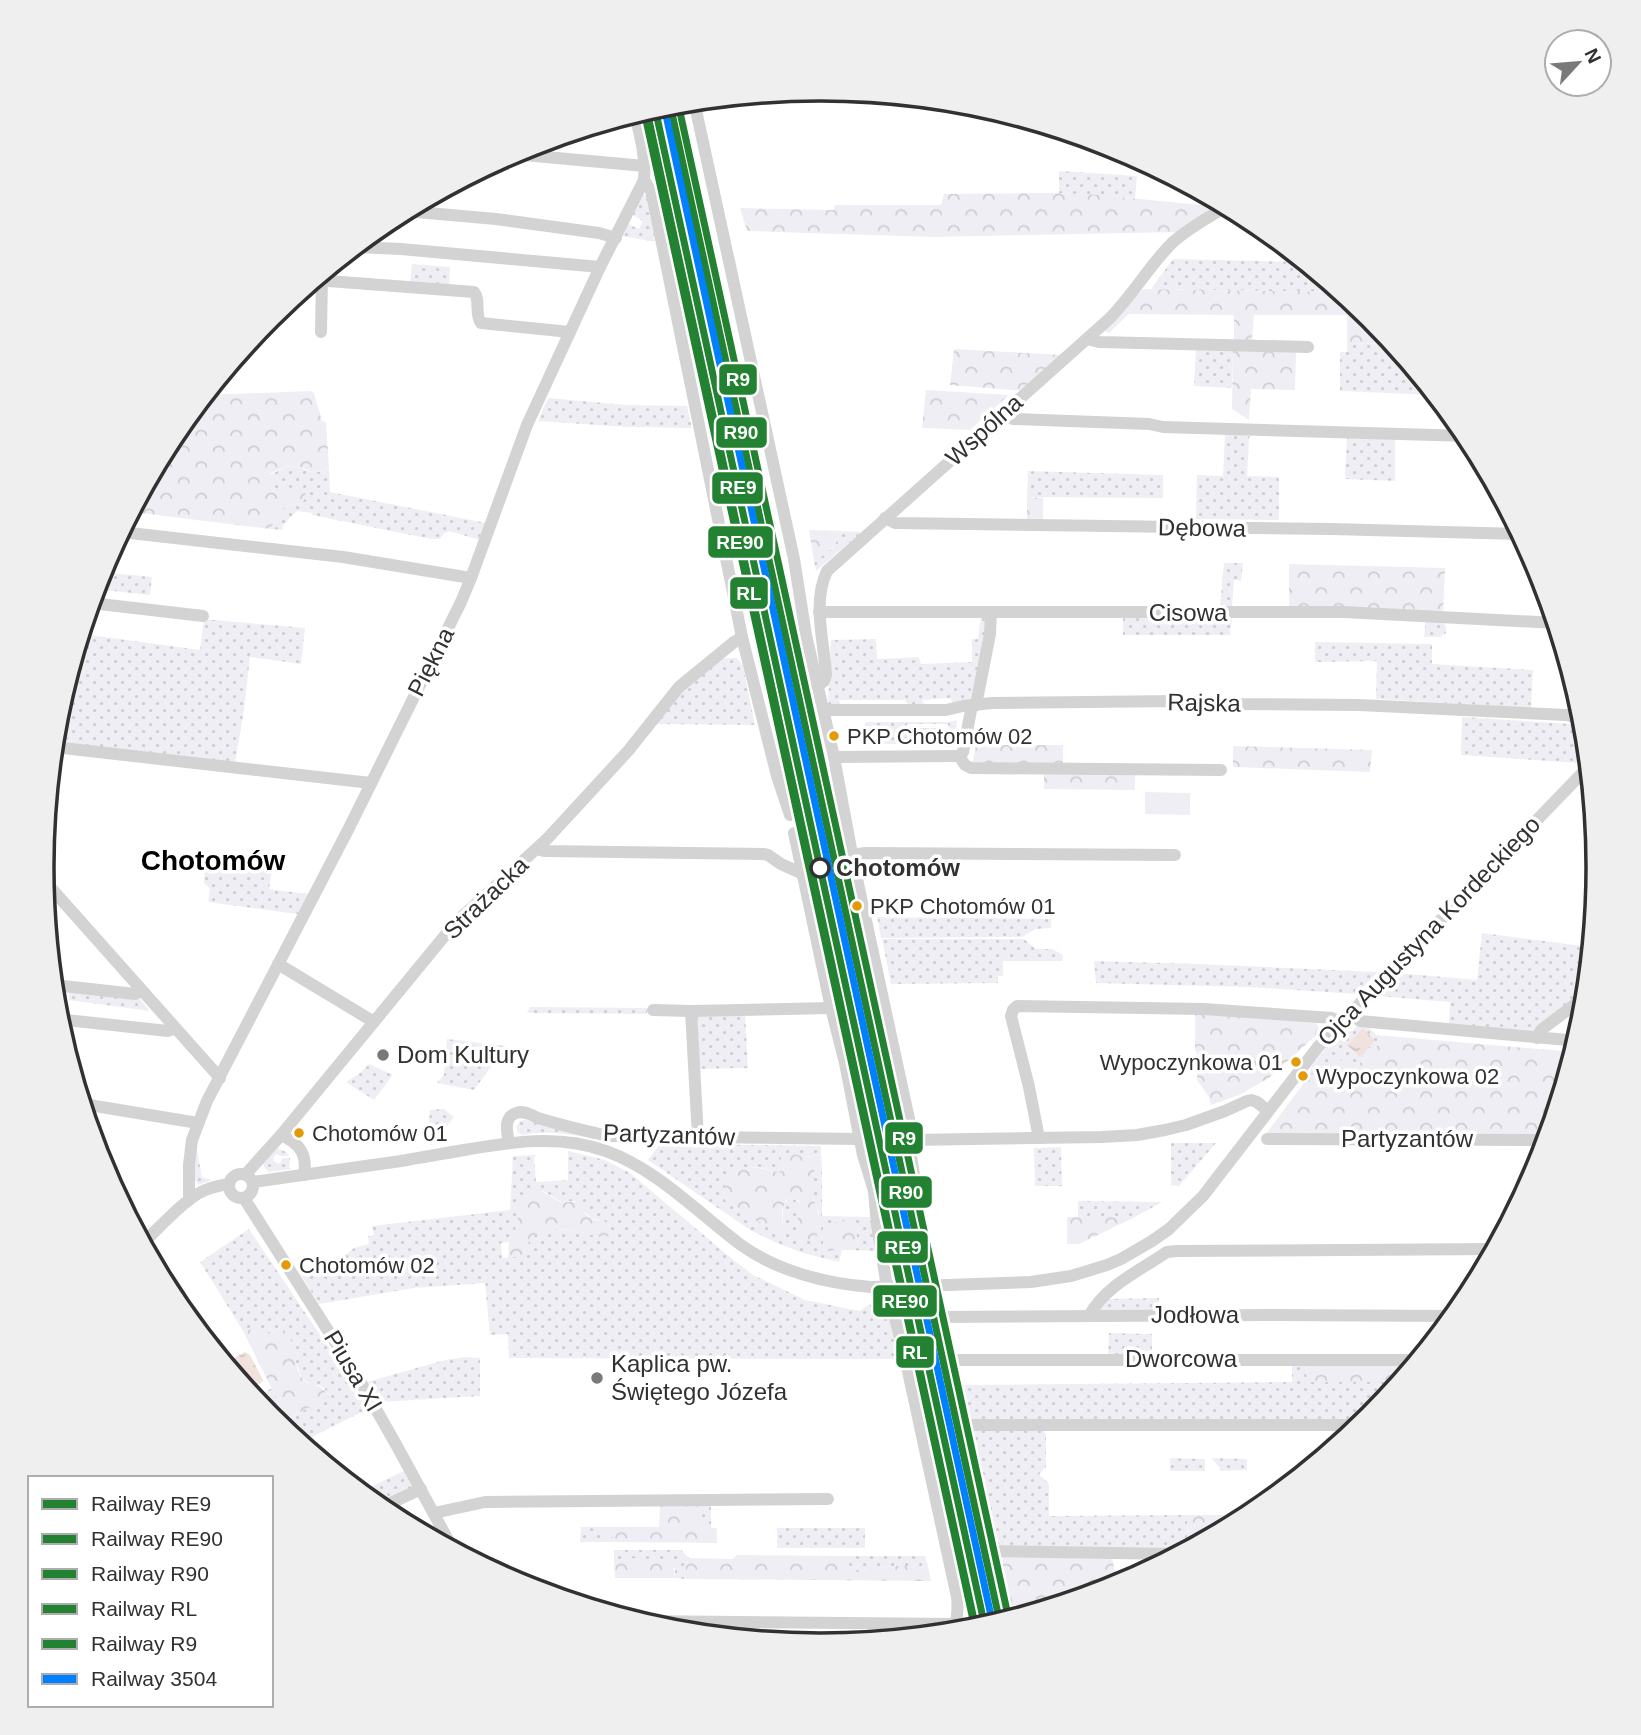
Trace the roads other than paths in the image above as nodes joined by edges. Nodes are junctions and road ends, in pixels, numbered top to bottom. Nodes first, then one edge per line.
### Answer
1 (696, 112) edge
2 (637, 124) edge
3 (537, 156) edge
4 (645, 166) junction
5 (644, 180) junction
6 (1217, 212) edge
7 (423, 213) edge
8 (615, 238) junction
9 (371, 248) edge
10 (600, 267) junction
11 (330, 279) edge
12 (319, 288) edge
13 (321, 332) dead end
14 (570, 332) junction
15 (1087, 339) junction
16 (1308, 347) dead end
17 (1003, 413) junction
18 (1453, 436) edge
19 (885, 518) junction
20 (131, 533) edge
21 (1510, 534) edge
22 (471, 578) junction
23 (101, 604) edge
24 (819, 612) junction
25 (991, 612) junction
26 (203, 616) dead end
27 (1546, 623) edge
28 (742, 637) junction
29 (817, 686) junction
30 (974, 705) junction
31 (823, 710) junction
32 (1572, 716) edge
33 (64, 748) edge
34 (959, 756) junction
35 (834, 758) junction
36 (1221, 770) dead end
37 (1581, 775) edge
38 (371, 783) junction
39 (790, 815) dead end
40 (794, 833) dead end
41 (537, 849) junction
42 (852, 855) junction
43 (1175, 855) dead end
44 (803, 874) junction
45 (55, 893) edge
46 (278, 964) junction
47 (64, 986) edge
48 (142, 991) junction
49 (1574, 1005) edge
50 (831, 1008) junction
51 (653, 1010) dead end
52 (691, 1011) junction
53 (1345, 1018) junction
54 (70, 1020) edge
55 (374, 1022) junction
56 (176, 1028) junction
57 (1537, 1038) junction
58 (1567, 1040) edge
59 (220, 1078) junction
60 (92, 1106) edge
61 (1268, 1111) junction
62 (198, 1123) junction
63 (281, 1135) junction
64 (698, 1138) junction
65 (1039, 1138) junction
66 (860, 1139) junction
67 (1266, 1139) dead end
68 (911, 1140) junction
69 (1536, 1140) edge
70 (509, 1143) junction
71 (304, 1175) junction
72 (249, 1178) junction
73 (228, 1184) junction
74 (244, 1198) junction
75 (189, 1200) junction
76 (149, 1237) edge
77 (1485, 1249) edge
78 (1089, 1316) junction
79 (1441, 1316) edge
80 (936, 1317) junction
81 (944, 1360) junction
82 (1407, 1360) edge
83 (1347, 1424) edge
84 (958, 1425) junction
85 (421, 1489) junction
86 (828, 1499) dead end
87 (392, 1503) edge
88 (434, 1513) junction
89 (446, 1536) edge
90 (987, 1551) junction
91 (1161, 1554) edge
92 (1001, 1612) edge
93 (957, 1621) edge
94 (691, 1622) edge
95 (919, 1627) edge

1 - 29 street
2 - 4 street, Piękna
3 - 4 street
4 - 5 street, Piękna
5 - 8 street, Piękna
5 - 28 street
6 - 15 street, Wspólna
7 - 8 street
8 - 10 street, Piękna
9 - 10 street
10 - 14 street, Piękna
11 - 14 street
12 - 13 street
14 - 22 street, Piękna
15 - 16 street
15 - 17 street, Wspólna
17 - 18 street
17 - 19 street, Wspólna
19 - 21 street, Dębowa
19 - 24 street, Wspólna
20 - 22 street
22 - 38 street, Piękna
23 - 26 street
24 - 25 street, Cisowa
24 - 29 street, Wspólna
25 - 27 street, Cisowa
25 - 30 street
28 - 39 street
28 - 41 street, Strażacka
29 - 31 street
30 - 31 street, Rajska
30 - 32 street, Rajska
30 - 34 street
31 - 35 street
33 - 38 street
34 - 35 street
34 - 36 street
35 - 42 street
37 - 53 street, Ojca Augustyna Kordeckiego
38 - 46 street, Piękna
40 - 44 street
41 - 44 street
41 - 55 street, Strażacka
42 - 43 street
42 - 68 street
44 - 50 street
45 - 48 street
46 - 55 street
46 - 59 street, Piękna
47 - 48 street
48 - 56 street
49 - 57 street
50 - 52 street
50 - 66 street
51 - 52 street
52 - 64 street
53 - 57 street
53 - 61 street, Ojca Augustyna Kordeckiego
53 - 65 street
54 - 56 street
55 - 63 street, Strażacka
56 - 59 street
57 - 58 street
59 - 62 street, Piękna
60 - 62 street
61 - 65 street
61 - 70 street, Ojca Augustyna Kordeckiego, bridge
62 - 75 street, Piękna
63 - 71 street
63 - 72 street, Strażacka
64 - 66 street, Partyzantów
64 - 70 street, Partyzantów
65 - 68 street
66 - 93 street
67 - 69 street, Partyzantów
68 - 80 street
70 - 71 street, Ojca Augustyna Kordeckiego
71 - 72 street
72 - 73 street
72 - 74 street
73 - 74 street
73 - 75 street
74 - 85 street, Piusa XI
75 - 76 street
77 - 78 street
78 - 79 street, Jodłowa
78 - 80 street, Jodłowa
80 - 81 street
81 - 82 street, Dworcowa
81 - 84 street
83 - 84 street
84 - 90 street
85 - 87 street
85 - 88 street, Piusa XI
86 - 88 street
88 - 89 street, Piusa XI
90 - 91 street
90 - 92 street
94 - 95 street

